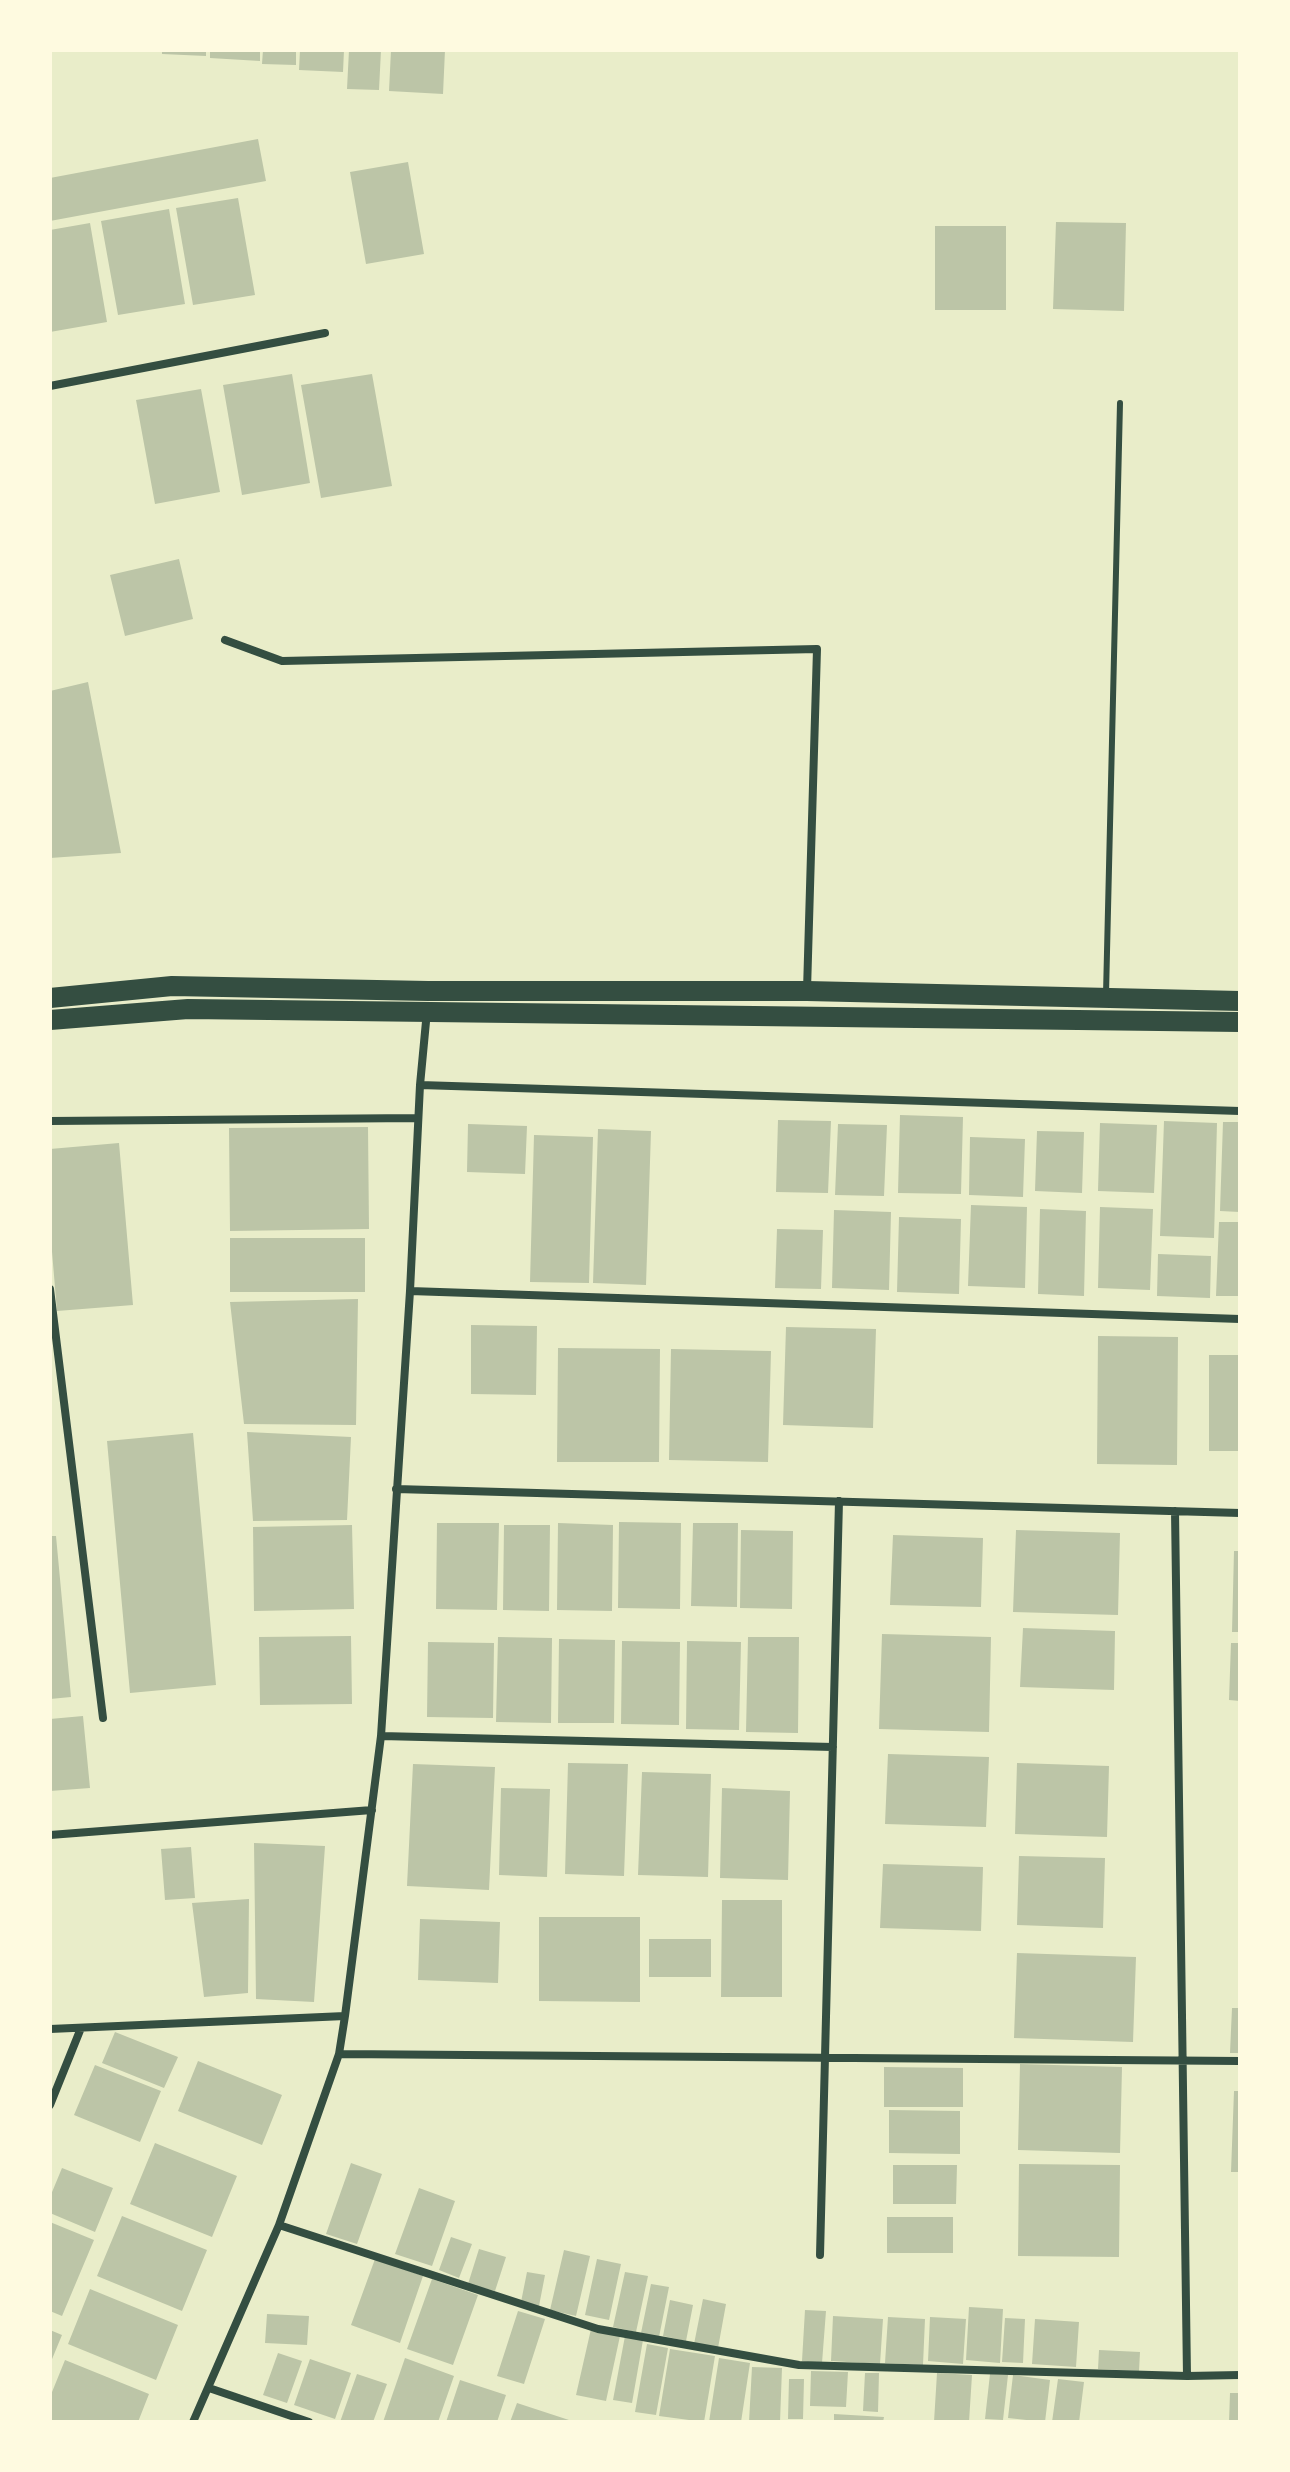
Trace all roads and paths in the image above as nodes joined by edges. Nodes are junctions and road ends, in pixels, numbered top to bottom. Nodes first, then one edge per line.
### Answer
1 (325, 333) dead end
2 (50, 386) edge
3 (1120, 403) dead end
4 (225, 640) dead end
5 (807, 991) junction
6 (50, 998) edge
7 (1105, 998) junction
8 (428, 1001) junction
9 (1240, 1001) edge
10 (50, 1020) edge
11 (1240, 1022) edge
12 (420, 1085) junction
13 (1240, 1111) edge
14 (418, 1118) junction
15 (50, 1121) edge
16 (50, 1289) edge
17 (410, 1291) junction
18 (1240, 1319) edge
19 (396, 1489) junction
20 (839, 1501) junction
21 (1175, 1511) junction
22 (1240, 1513) edge
23 (103, 1718) dead end
24 (381, 1736) junction
25 (833, 1747) junction
26 (372, 1810) junction
27 (50, 1835) edge
28 (345, 2016) junction
29 (81, 2028) junction
30 (50, 2029) edge
31 (339, 2054) junction
32 (825, 2058) junction
33 (1183, 2061) junction
34 (1240, 2061) edge
35 (50, 2105) edge
36 (279, 2225) junction
37 (820, 2255) dead end
38 (1240, 2375) edge
39 (1187, 2376) junction
40 (209, 2388) junction
41 (193, 2422) edge
42 (309, 2422) edge

1 - 2 street
3 - 7 lane
4 - 5 street
5 - 7 main road
5 - 8 main road
6 - 8 main road
7 - 9 main road
8 - 10 main road
8 - 11 main road
8 - 12 street
12 - 13 street
12 - 14 street
14 - 15 street
14 - 17 street
16 - 23 street
17 - 18 street
17 - 19 street
19 - 20 street
19 - 24 street
20 - 21 street
20 - 25 street
21 - 22 street
21 - 33 street
24 - 25 street
24 - 26 street
25 - 32 street
26 - 27 street
26 - 28 street
28 - 29 street
28 - 31 street
29 - 30 street
29 - 35 street
31 - 32 street
31 - 36 street
32 - 33 street
32 - 37 street
33 - 34 street
33 - 39 street
36 - 39 street
36 - 40 street
38 - 39 street
40 - 41 street
40 - 42 street

